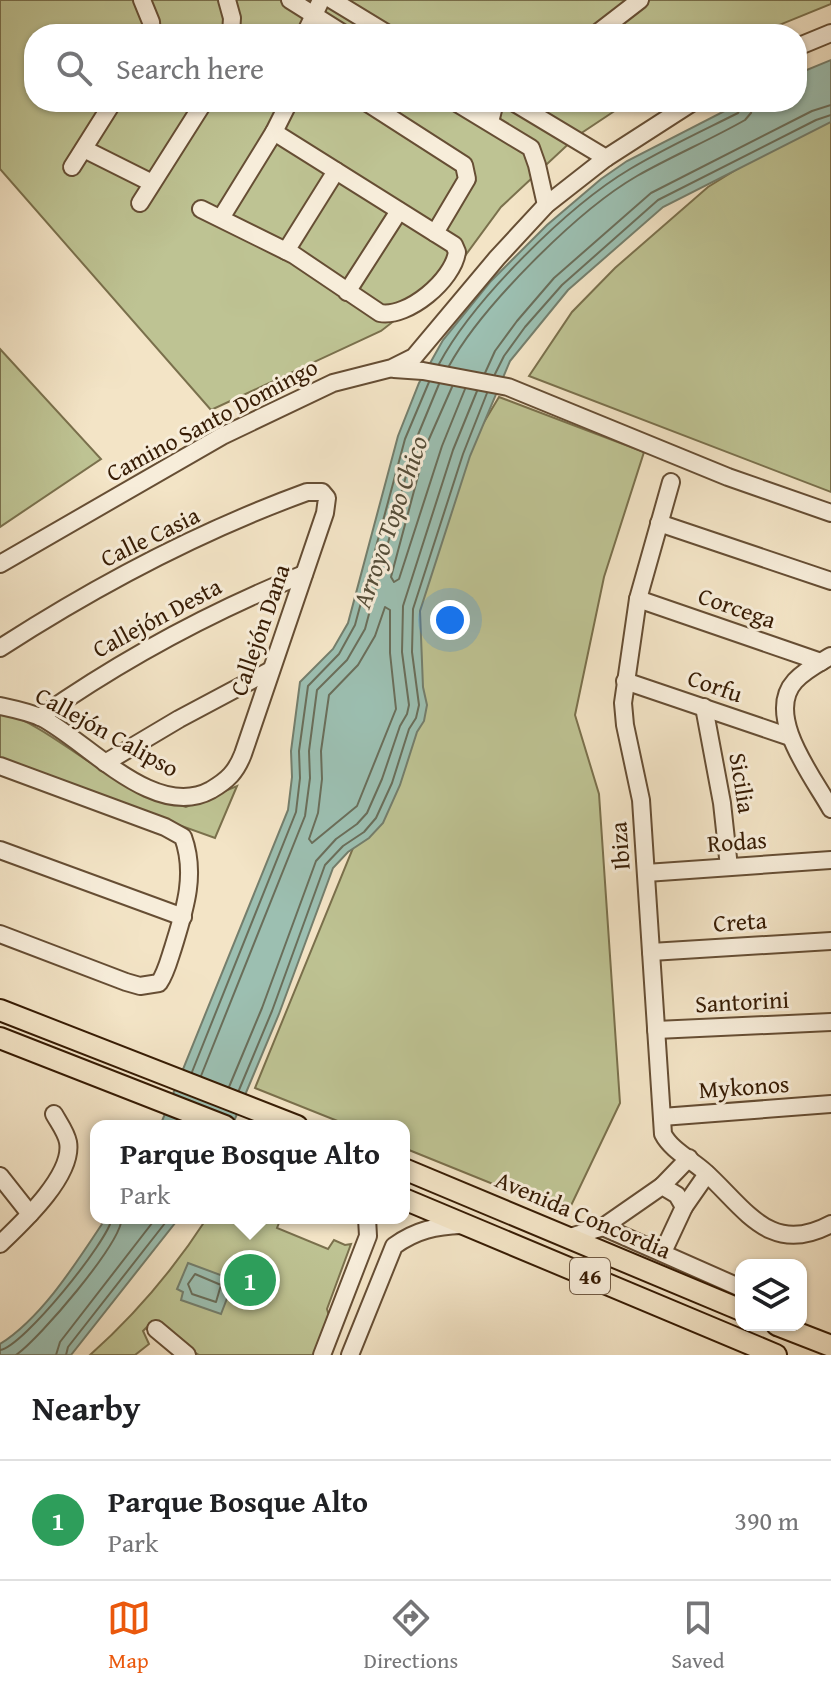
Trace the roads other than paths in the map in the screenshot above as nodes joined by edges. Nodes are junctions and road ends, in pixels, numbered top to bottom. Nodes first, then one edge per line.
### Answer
1 (142, 0) edge
2 (227, 0) edge
3 (290, 0) edge
4 (640, 0) edge
5 (336, 3) edge
6 (317, 7) edge
7 (151, 24) edge
8 (232, 24) edge
9 (328, 24) edge
10 (334, 24) edge
11 (371, 24) edge
12 (609, 24) edge
13 (831, 33) edge
14 (807, 43) edge
15 (107, 112) edge
16 (198, 112) edge
17 (284, 112) edge
18 (382, 112) edge
19 (472, 112) edge
20 (492, 112) edge
21 (508, 112) edge
22 (534, 112) edge
23 (677, 112) edge
24 (490, 122) junction
25 (274, 132) junction
26 (84, 149) junction
27 (606, 158) junction
28 (72, 167) dead end
29 (336, 171) junction
30 (152, 183) junction
31 (140, 203) dead end
32 (546, 205) junction
33 (201, 209) dead end
34 (399, 211) junction
35 (221, 218) junction
36 (435, 233) junction
37 (286, 251) junction
38 (347, 292) junction
39 (392, 368) junction
40 (671, 482) dead end
41 (327, 498) joint
42 (831, 513) edge
43 (659, 523) junction
44 (0, 564) edge
45 (304, 574) junction
46 (831, 581) edge
47 (638, 599) junction
48 (0, 648) edge
49 (826, 659) edge
50 (271, 670) junction
51 (625, 681) junction
52 (0, 706) edge
53 (704, 707) junction
54 (40, 717) junction
55 (790, 737) junction
56 (105, 763) junction
57 (0, 766) edge
58 (233, 775) joint
59 (831, 809) edge
60 (0, 850) edge
61 (831, 860) edge
62 (729, 867) junction
63 (646, 873) junction
64 (183, 917) junction
65 (0, 934) edge
66 (831, 941) edge
67 (651, 952) junction
68 (0, 1010) edge
69 (831, 1022) edge
70 (656, 1030) junction
71 (0, 1038) edge
72 (831, 1104) edge
73 (54, 1114) dead end
74 (662, 1117) junction
75 (208, 1120) edge
76 (282, 1120) edge
77 (689, 1158) junction
78 (410, 1171) edge
79 (707, 1174) junction
80 (0, 1176) edge
81 (662, 1186) junction
82 (410, 1201) edge
83 (684, 1207) junction
84 (30, 1214) junction
85 (367, 1224) edge
86 (831, 1224) edge
87 (467, 1225) junction
88 (603, 1227) junction
89 (368, 1236) junction
90 (570, 1237) junction
91 (0, 1244) edge
92 (394, 1246) junction
93 (663, 1252) junction
94 (735, 1285) edge
95 (344, 1300) junction
96 (735, 1307) edge
97 (368, 1310) junction
98 (156, 1329) dead end
99 (796, 1331) edge
100 (831, 1346) edge
101 (187, 1355) edge
102 (322, 1355) edge
103 (350, 1355) edge
104 (776, 1355) edge

1 - 7 street
2 - 8 street
3 - 6 street
4 - 12 street
5 - 10 street
5 - 11 street
6 - 9 street
13 - 14 street
15 - 26 street
16 - 30 street
17 - 25 street
18 - 36 street
19 - 24 street
20 - 24 street
21 - 24 street
22 - 27 street
23 - 27 street, Camino Santo Domingo
24 - 32 street
25 - 29 street
25 - 35 street
26 - 28 street
26 - 30 street
27 - 32 street, Camino Santo Domingo
29 - 34 street
29 - 37 street
30 - 31 street
32 - 39 street, Camino Santo Domingo
33 - 35 street
34 - 36 street
34 - 38 street
35 - 37 street
36 - 38 street
37 - 38 street
39 - 42 street
39 - 44 street, Camino Santo Domingo
40 - 43 street, Ibiza
41 - 45 street, Callejón Dana
41 - 48 street, Calle Casia
43 - 46 street
43 - 47 street, Ibiza
45 - 50 street, Callejón Dana
45 - 54 street, Callejón Desta
47 - 49 street, Corcega
47 - 51 street, Ibiza
49 - 55 street
50 - 56 street
50 - 58 street, Callejón Dana
51 - 53 street, Corfu
51 - 63 street, Ibiza
52 - 54 street, Callejón Calipso
53 - 55 street, Corfu
53 - 62 street, Sicilia
54 - 56 street, Callejón Calipso
55 - 59 street
56 - 58 street, Callejón Calipso
57 - 64 street
60 - 64 street
61 - 62 street, Rodas
62 - 63 street, Rodas
63 - 67 street, Ibiza
64 - 65 street
66 - 67 street, Creta
67 - 70 street, Ibiza
68 - 76 main road
69 - 70 street, Santorini
70 - 74 street, Ibiza
71 - 75 main road
72 - 74 street, Mykonos
73 - 84 street
74 - 77 street, Ibiza
77 - 79 street, Ibiza
77 - 81 street
78 - 90 main road, Avenida Concordia / 46
79 - 83 street
79 - 86 street, Ibiza
80 - 84 street
81 - 83 street
81 - 88 street
82 - 87 main road, 46
83 - 93 street
84 - 91 street
85 - 89 street
87 - 92 street
87 - 104 main road, 46
88 - 90 street
88 - 93 street
89 - 92 street
89 - 95 street
90 - 96 main road, Avenida Concordia / 46
92 - 97 street
93 - 94 street
95 - 97 street
95 - 102 street
97 - 103 street
98 - 101 street
99 - 100 main road

